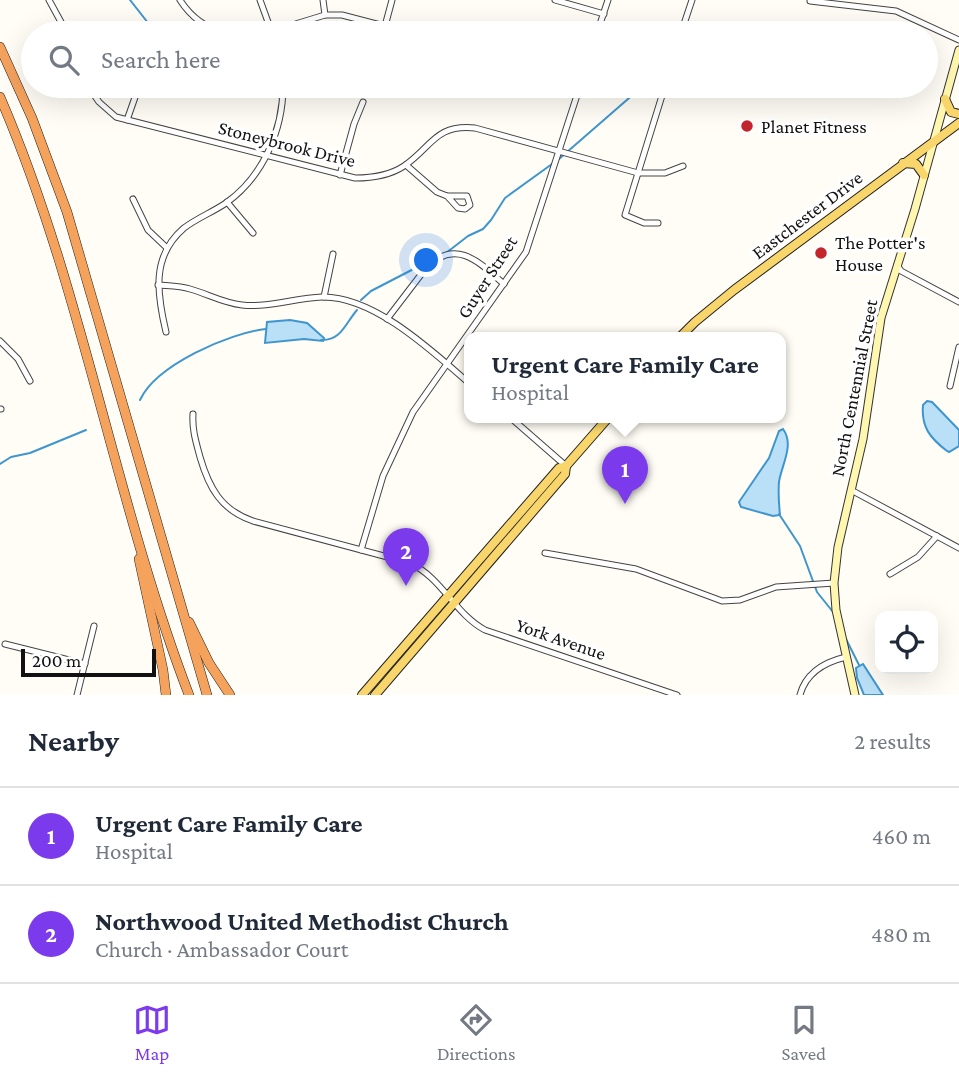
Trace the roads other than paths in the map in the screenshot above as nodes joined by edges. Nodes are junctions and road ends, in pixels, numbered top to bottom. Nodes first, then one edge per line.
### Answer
1 (50, 0) edge
2 (180, 0) edge
3 (260, 0) edge
4 (323, 0) edge
5 (392, 0) edge
6 (555, 0) edge
7 (608, 0) edge
8 (692, 0) edge
9 (810, 1) edge
10 (604, 14) junction
11 (325, 15) junction
12 (61, 21) edge
13 (200, 21) edge
14 (266, 21) edge
15 (307, 21) edge
16 (365, 21) edge
17 (386, 21) edge
18 (601, 21) edge
19 (685, 21) edge
20 (919, 21) edge
21 (938, 30) edge
22 (959, 40) edge
23 (0, 47) edge
24 (959, 50) edge
25 (21, 94) edge
26 (0, 97) edge
27 (23, 98) edge
28 (98, 98) edge
29 (135, 98) edge
30 (282, 98) edge
31 (576, 98) edge
32 (661, 98) edge
33 (945, 99) junction
34 (363, 102) dead end
35 (959, 114) edge
36 (127, 120) junction
37 (959, 123) edge
38 (933, 140) junction
39 (559, 152) junction
40 (266, 156) junction
41 (903, 163) junction
42 (406, 165) junction
43 (682, 166) dead end
44 (638, 173) junction
45 (340, 175) junction
46 (924, 175) junction
47 (447, 196) dead end
48 (133, 199) dead end
49 (227, 202) junction
50 (659, 223) dead end
51 (253, 233) dead end
52 (167, 248) junction
53 (333, 254) dead end
54 (897, 265) junction
55 (504, 284) junction
56 (158, 285) junction
57 (324, 297) junction
58 (959, 302) edge
59 (387, 319) junction
60 (166, 332) dead end
61 (470, 332) edge
62 (685, 332) edge
63 (464, 340) edge
64 (0, 341) edge
65 (959, 347) edge
66 (447, 364) junction
67 (464, 379) edge
68 (30, 381) dead end
69 (950, 386) dead end
70 (193, 414) dead end
71 (516, 423) edge
72 (604, 423) edge
73 (566, 466) junction
74 (123, 486) junction
75 (850, 490) junction
76 (937, 536) junction
77 (959, 548) edge
78 (361, 550) junction
79 (545, 553) dead end
80 (890, 574) dead end
81 (834, 583) junction
82 (450, 599) junction
83 (180, 602) junction
84 (94, 626) dead end
85 (5, 644) dead end
86 (846, 657) junction
87 (85, 664) junction
88 (661, 692) edge
89 (77, 695) edge
90 (166, 695) edge
91 (189, 695) edge
92 (207, 695) edge
93 (230, 695) edge
94 (362, 695) edge
95 (375, 695) edge
96 (677, 695) edge
97 (800, 695) edge
98 (855, 695) edge

1 - 12 street
2 - 13 street
3 - 14 street
4 - 11 street
5 - 17 street
6 - 10 street
7 - 10 street
8 - 19 street
9 - 20 street
10 - 18 street
11 - 15 street
11 - 16 street
21 - 22 street
23 - 25 highway
24 - 33 street, North Centennial Street
26 - 74 highway
27 - 83 highway
28 - 36 street, Stoneybrook Drive
29 - 36 street
30 - 40 street
31 - 39 street, Guyer Street
32 - 44 street
33 - 35 main road
33 - 38 street, North Centennial Street
34 - 45 street
36 - 40 street, Stoneybrook Drive
37 - 38 main road, Eastchester Drive
38 - 41 main road, Eastchester Drive
38 - 46 street, North Centennial Street
39 - 42 street, Stoneybrook Drive
39 - 44 street, Stoneybrook Drive
39 - 55 street, Guyer Street
40 - 45 street, Stoneybrook Drive
40 - 49 street
41 - 46 main road
41 - 62 main road, Eastchester Drive
42 - 45 street, Stoneybrook Drive
42 - 47 street
43 - 44 street, Stoneybrook Drive
44 - 50 street
46 - 54 street, North Centennial Street
48 - 52 street
49 - 51 street
49 - 52 street
52 - 56 street
53 - 57 street
54 - 58 street
54 - 75 street, North Centennial Street
55 - 59 street
55 - 61 street, Guyer Street
56 - 57 street
56 - 60 street
57 - 59 street
59 - 66 street
63 - 66 street, Guyer Street
64 - 68 street
65 - 69 street
66 - 67 street
66 - 78 street, Guyer Street
70 - 78 street, York Avenue
71 - 73 street
72 - 73 main road
73 - 82 main road
74 - 90 highway
74 - 91 highway
75 - 76 street
75 - 81 street, North Centennial Street
76 - 77 street
76 - 80 street
78 - 82 street, York Avenue
79 - 81 street
81 - 86 street, North Centennial Street
82 - 88 street, York Avenue
82 - 94 main road
82 - 95 main road
83 - 92 highway
83 - 93 highway
84 - 87 street
85 - 87 street
86 - 97 street
86 - 98 street, North Centennial Street
87 - 89 street
88 - 96 street, York Avenue

